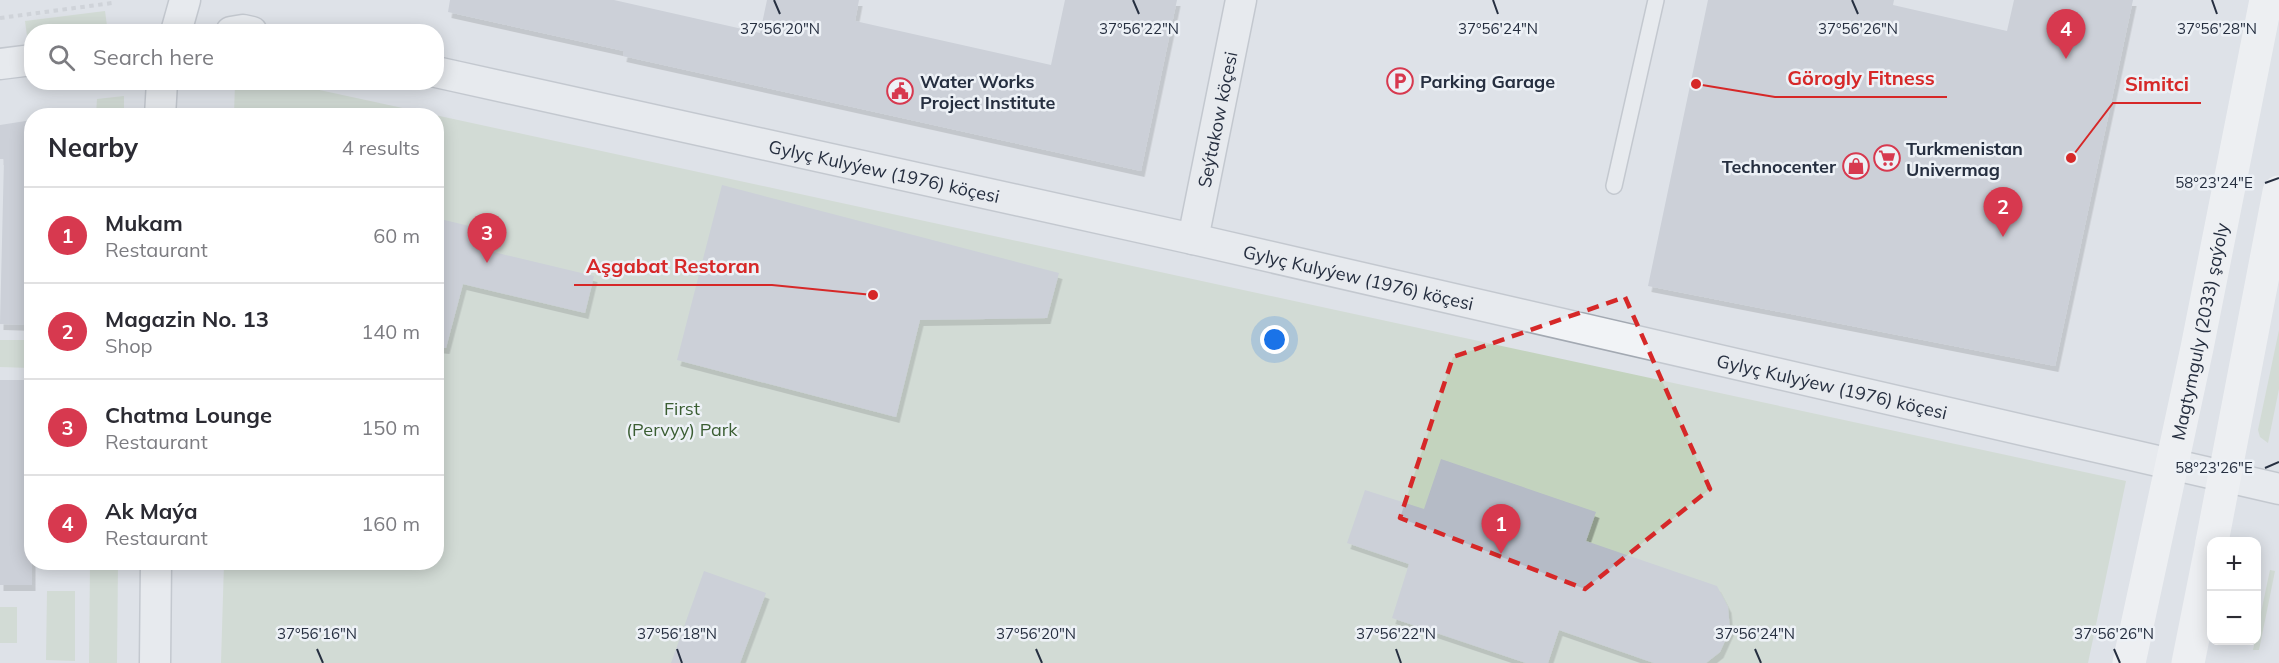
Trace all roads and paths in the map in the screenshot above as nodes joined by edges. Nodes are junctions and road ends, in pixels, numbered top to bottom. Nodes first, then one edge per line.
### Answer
1 (112, 0) edge
2 (184, 0) edge
3 (1241, 0) edge
4 (1656, 0) edge
5 (2266, 0) edge
6 (0, 18) edge
7 (178, 24) edge
8 (24, 61) edge
9 (0, 64) edge
10 (444, 74) edge
11 (162, 90) edge
12 (160, 108) edge
13 (1614, 186) dead end
14 (2279, 192) edge
15 (1193, 239) junction
16 (2170, 464) junction
17 (2225, 478) junction
18 (2279, 489) edge
19 (2213, 537) edge
20 (2207, 567) edge
21 (156, 570) edge
22 (155, 663) edge
23 (2129, 663) edge
24 (2188, 663) edge

1 - 6 path
2 - 7 street
3 - 15 street, Seýtakow köçesi
4 - 13 lane
5 - 16 main road, Magtymguly (2033) şaýoly
8 - 9 street
10 - 15 street, Gylyç Kulyýew (1976) köçesi
11 - 12 street
14 - 17 main road
15 - 16 street, Gylyç Kulyýew (1976) köçesi
16 - 17 street, Gylyç Kulyýew (1976) köçesi
16 - 23 main road, Magtymguly (2033) şaýoly
17 - 18 street, Gylyç Kulyýew (1976) köçesi
17 - 19 main road
20 - 24 main road
21 - 22 street

